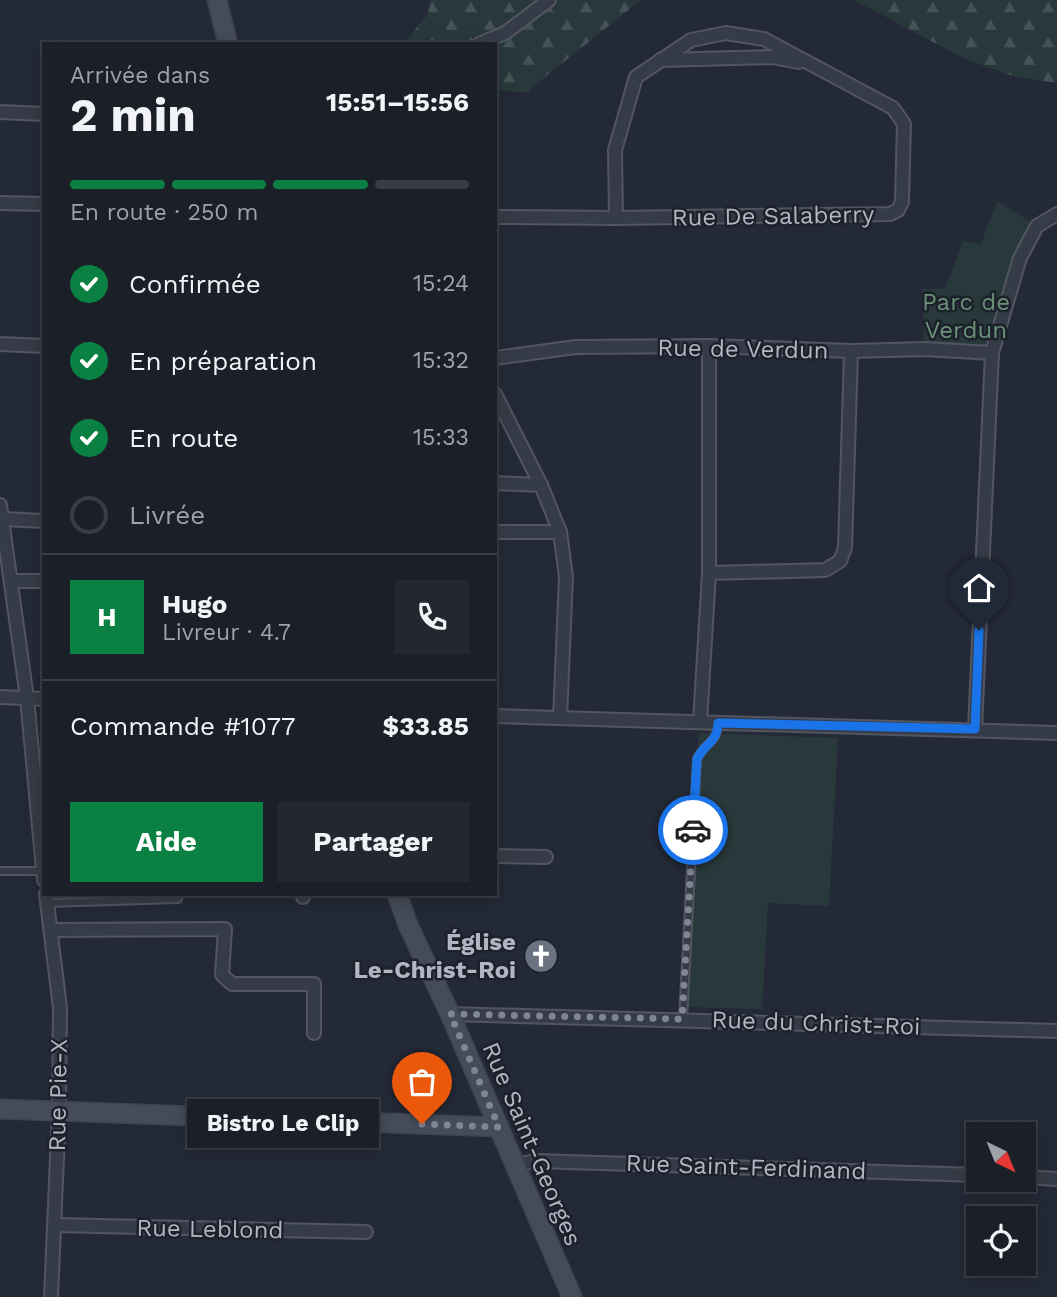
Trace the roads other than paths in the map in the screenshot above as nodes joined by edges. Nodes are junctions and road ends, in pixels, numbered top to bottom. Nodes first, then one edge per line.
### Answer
1 (217, 0) edge
2 (548, 0) edge
3 (228, 42) edge
4 (484, 42) edge
5 (660, 60) junction
6 (812, 65) junction
7 (0, 113) edge
8 (42, 114) edge
9 (0, 203) edge
10 (42, 204) edge
11 (1057, 214) edge
12 (497, 217) edge
13 (616, 218) junction
14 (0, 344) edge
15 (42, 346) edge
16 (709, 346) junction
17 (851, 351) junction
18 (992, 353) junction
19 (497, 358) edge
20 (497, 398) edge
21 (497, 483) edge
22 (541, 485) junction
23 (0, 505) edge
24 (3, 519) junction
25 (42, 522) edge
26 (497, 532) edge
27 (560, 532) junction
28 (709, 573) junction
29 (12, 581) junction
30 (42, 581) edge
31 (0, 697) edge
32 (27, 698) junction
33 (42, 699) edge
34 (497, 716) edge
35 (560, 718) junction
36 (699, 722) junction
37 (718, 723) junction
38 (975, 729) junction
39 (1057, 733) edge
40 (38, 775) edge
41 (42, 855) edge
42 (497, 856) edge
43 (546, 857) dead end
44 (0, 871) edge
45 (42, 875) edge
46 (179, 896) edge
47 (398, 896) edge
48 (46, 899) edge
49 (51, 930) junction
50 (450, 1014) junction
51 (682, 1019) junction
52 (1057, 1031) edge
53 (314, 1033) dead end
54 (0, 1109) edge
55 (59, 1111) junction
56 (499, 1127) junction
57 (514, 1165) junction
58 (966, 1175) edge
59 (1036, 1178) edge
60 (1057, 1179) edge
61 (54, 1225) junction
62 (366, 1232) dead end
63 (51, 1297) edge
64 (572, 1297) edge

1 - 3 street
2 - 4 street
5 - 6 street, Rue De Salaberry
5 - 6 street, Rue De Salaberry
5 - 13 street, Rue De Salaberry
6 - 13 street, Rue De Salaberry
7 - 8 street
9 - 10 street
11 - 18 street
12 - 13 street, Rue De Salaberry
14 - 15 street
16 - 17 street, Rue de Verdun
16 - 19 street, Rue de Verdun
16 - 28 street
17 - 18 street, Rue de Verdun
17 - 28 street
18 - 38 street
20 - 22 street
21 - 22 street
22 - 27 street
23 - 24 street
24 - 25 street
24 - 29 street
26 - 27 street
27 - 35 street
28 - 36 street
29 - 30 street
29 - 32 street
31 - 32 street
32 - 33 street
32 - 40 street
34 - 35 street
35 - 36 street
36 - 37 street
37 - 38 street
37 - 51 lane
38 - 39 street
40 - 41 street
42 - 43 street
44 - 45 lane
46 - 48 lane
47 - 50 street, Rue Saint-Georges
48 - 49 street, Rue Pie-X
49 - 53 street
49 - 55 street, Rue Pie-X
50 - 51 street, Rue du Christ-Roi
50 - 56 street, Rue Saint-Georges
51 - 52 street, Rue du Christ-Roi
54 - 55 street
55 - 56 street
55 - 61 street, Rue Pie-X
56 - 57 street, Rue Saint-Georges
57 - 58 street, Rue Saint-Ferdinand
57 - 64 street, Rue Saint-Georges
59 - 60 street
61 - 62 street, Rue Leblond
61 - 63 street, Rue Pie-X

